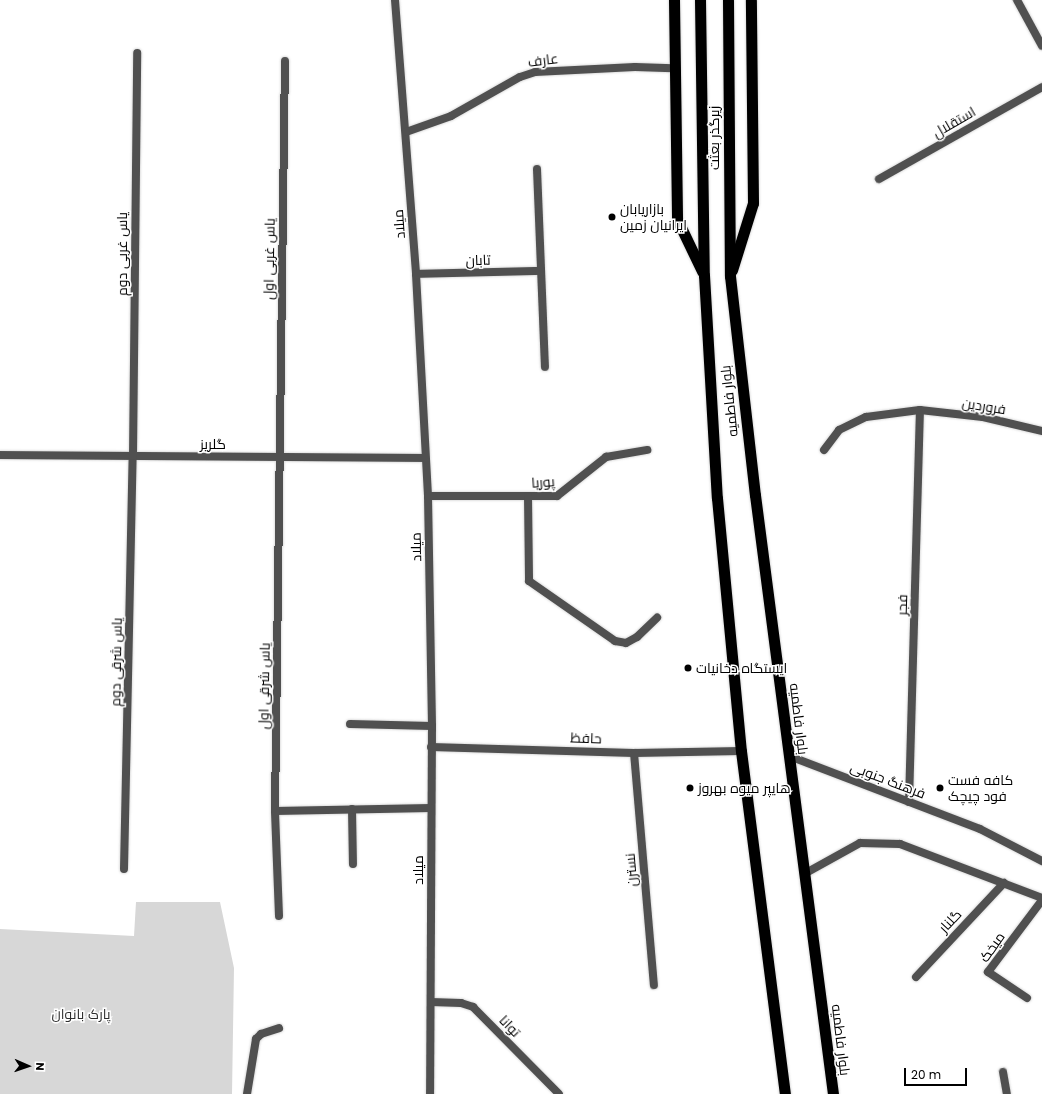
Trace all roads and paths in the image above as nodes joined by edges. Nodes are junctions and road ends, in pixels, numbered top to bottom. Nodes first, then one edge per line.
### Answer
1 (395, 0) edge
2 (674, 0) edge
3 (700, 0) edge
4 (728, 0) edge
5 (751, 0) edge
6 (1016, 0) edge
7 (1042, 46) edge
8 (136, 53) dead end
9 (285, 61) dead end
10 (673, 68) junction
11 (1042, 87) edge
12 (406, 132) junction
13 (538, 169) dead end
14 (879, 179) dead end
15 (541, 271) junction
16 (416, 274) junction
17 (704, 275) junction
18 (730, 276) junction
19 (545, 367) dead end
20 (920, 410) junction
21 (1042, 431) edge
22 (647, 450) dead end
23 (824, 450) dead end
24 (0, 455) edge
25 (133, 456) junction
26 (280, 457) junction
27 (425, 458) junction
28 (428, 496) junction
29 (528, 496) junction
30 (656, 618) dead end
31 (350, 724) dead end
32 (432, 726) junction
33 (431, 747) junction
34 (741, 751) junction
35 (634, 753) junction
36 (789, 756) junction
37 (908, 802) junction
38 (431, 808) junction
39 (352, 809) junction
40 (275, 811) junction
41 (1042, 861) edge
42 (353, 864) dead end
43 (124, 868) dead end
44 (804, 874) junction
45 (1004, 883) junction
46 (1042, 899) edge
47 (279, 916) dead end
48 (916, 977) dead end
49 (654, 985) dead end
50 (1027, 998) dead end
51 (431, 1002) junction
52 (279, 1028) dead end
53 (1002, 1072) dead end
54 (247, 1094) edge
55 (430, 1094) edge
56 (559, 1094) edge
57 (785, 1094) edge
58 (833, 1094) edge
59 (1007, 1094) edge

1 - 12 street, میلاد
2 - 10 highway
3 - 17 highway, زیرگذر بعثت
4 - 18 highway, زیرگذر بعثت
5 - 18 highway
6 - 7 street
8 - 25 street, یاس غربی دوم
9 - 26 street, یاس غربی اول
10 - 12 street, عارف
10 - 17 highway
11 - 14 street, استقلال
12 - 16 street, میلاد
13 - 15 street
15 - 16 street, تابان
15 - 19 street
16 - 27 street, میلاد
17 - 34 highway, بلوار فاطمیه
18 - 36 highway, بلوار فاطمیه
20 - 21 street, فروردین
20 - 23 street, فروردین
20 - 37 street, فجر
22 - 29 street, پوریا
24 - 25 street, گلریز
25 - 26 street, گلریز
25 - 43 street, یاس شرقی دوم
26 - 27 street, گلریز
26 - 40 street, یاس شرقی اول
27 - 28 street, میلاد
28 - 29 street, پوریا
28 - 32 street, میلاد
29 - 30 street
31 - 32 street
32 - 33 street, میلاد
33 - 35 street, حافظ
33 - 38 street, میلاد
34 - 35 street, حافظ
34 - 57 highway, بلوار فاطمیه
35 - 49 street, نسترن
36 - 37 street, فرهنگ جنوبی
36 - 44 highway, بلوار فاطمیه
37 - 41 street, فرهنگ جنوبی
38 - 39 street
38 - 51 street, میلاد
39 - 40 street
39 - 42 street
40 - 47 street, یاس شرقی اول
44 - 45 street
44 - 58 highway, بلوار فاطمیه
45 - 46 street
45 - 48 street, گلنار
46 - 50 street, میخک
51 - 55 street, میلاد
51 - 56 street, توانا
52 - 54 street
53 - 59 street

